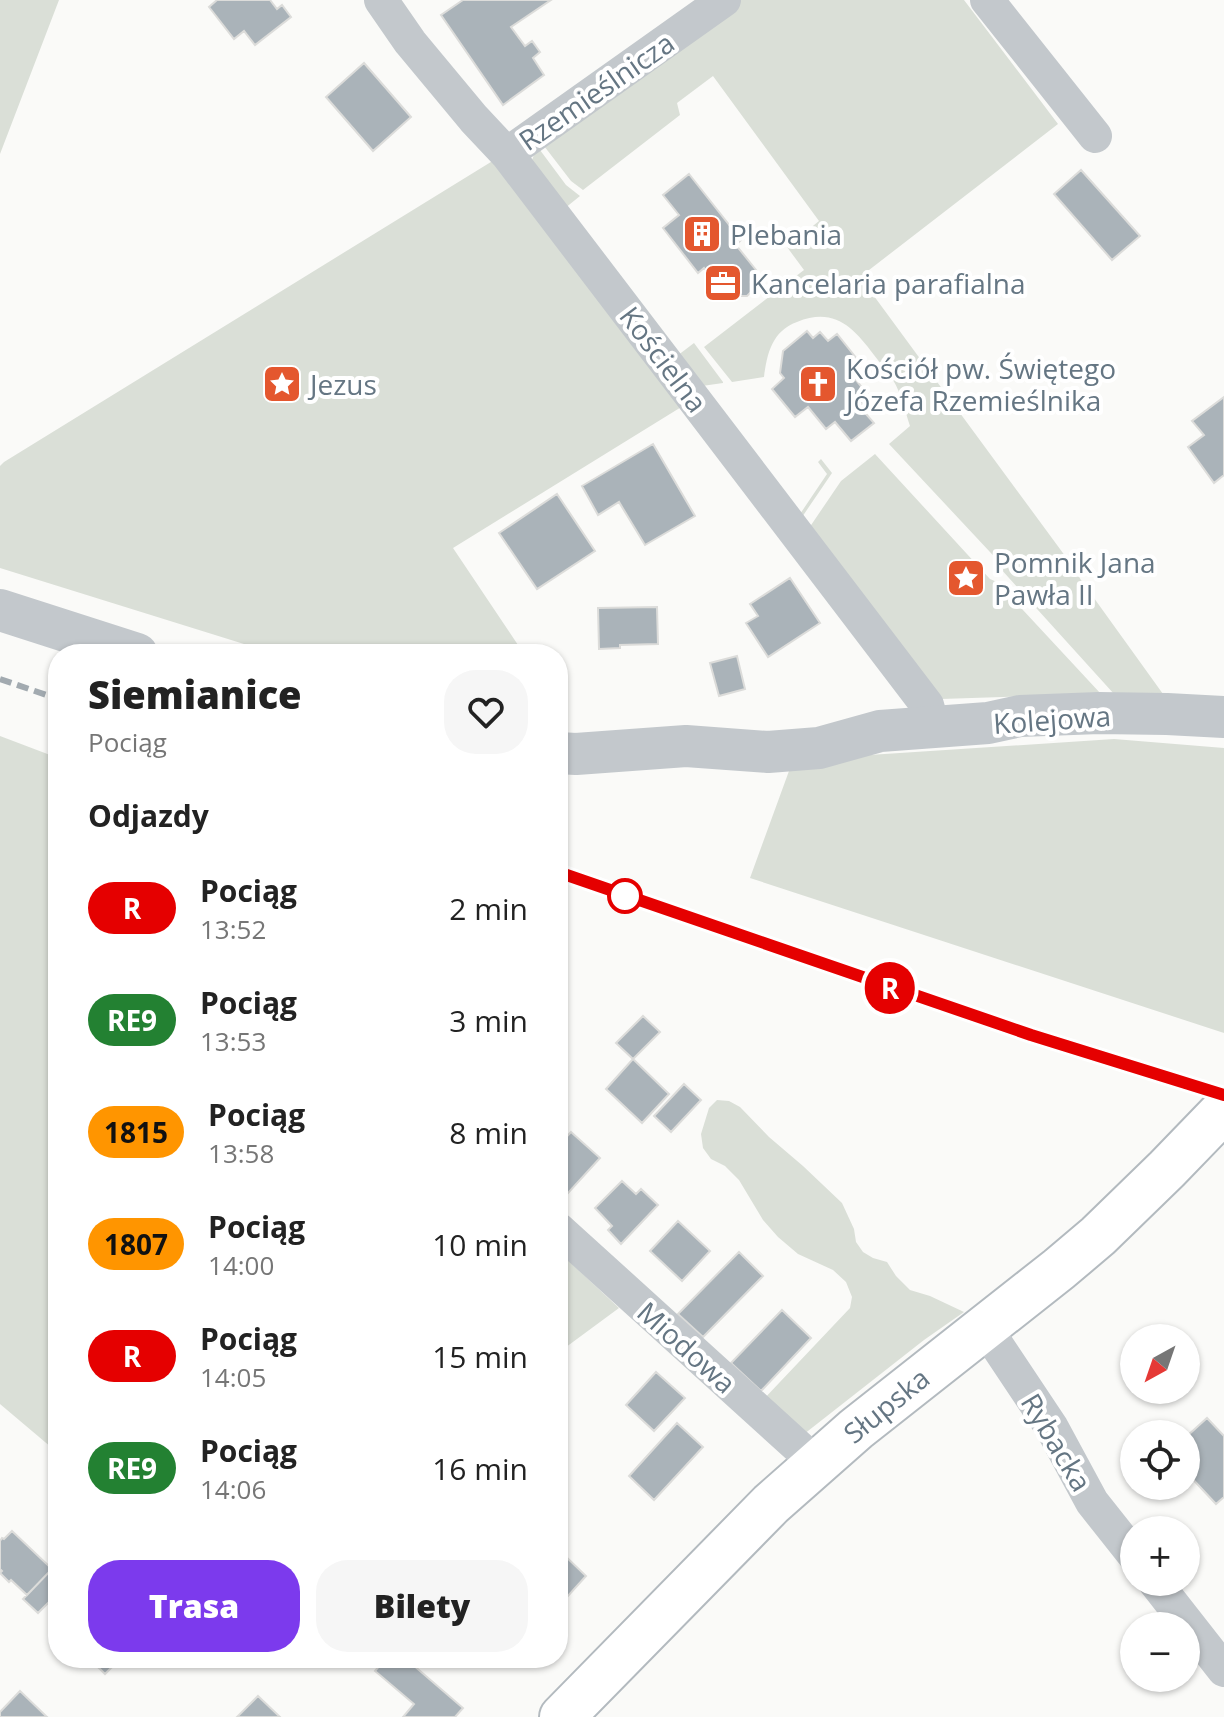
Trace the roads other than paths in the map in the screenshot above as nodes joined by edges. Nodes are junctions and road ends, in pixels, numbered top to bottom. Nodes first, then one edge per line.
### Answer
1 (382, 0) edge
2 (724, 0) edge
3 (987, 0) edge
4 (1095, 136) dead end
5 (507, 154) junction
6 (0, 610) edge
7 (106, 644) edge
8 (1224, 717) edge
9 (933, 727) junction
10 (568, 754) edge
11 (1217, 1117) edge
12 (568, 1238) edge
13 (984, 1326) junction
14 (816, 1463) junction
15 (1120, 1537) edge
16 (1166, 1596) edge
17 (1224, 1670) edge
18 (562, 1717) edge

1 - 5 street, Kościelna
2 - 5 street, Rzemieślnicza
3 - 4 street
5 - 9 street, Kościelna
6 - 7 street
8 - 9 street, Kolejowa
9 - 10 street, Kolejowa
11 - 13 main road, Słupska
12 - 14 street, Miodowa
13 - 14 main road, Słupska
13 - 15 street, Rybacka
14 - 18 main road, Słupska
16 - 17 street

